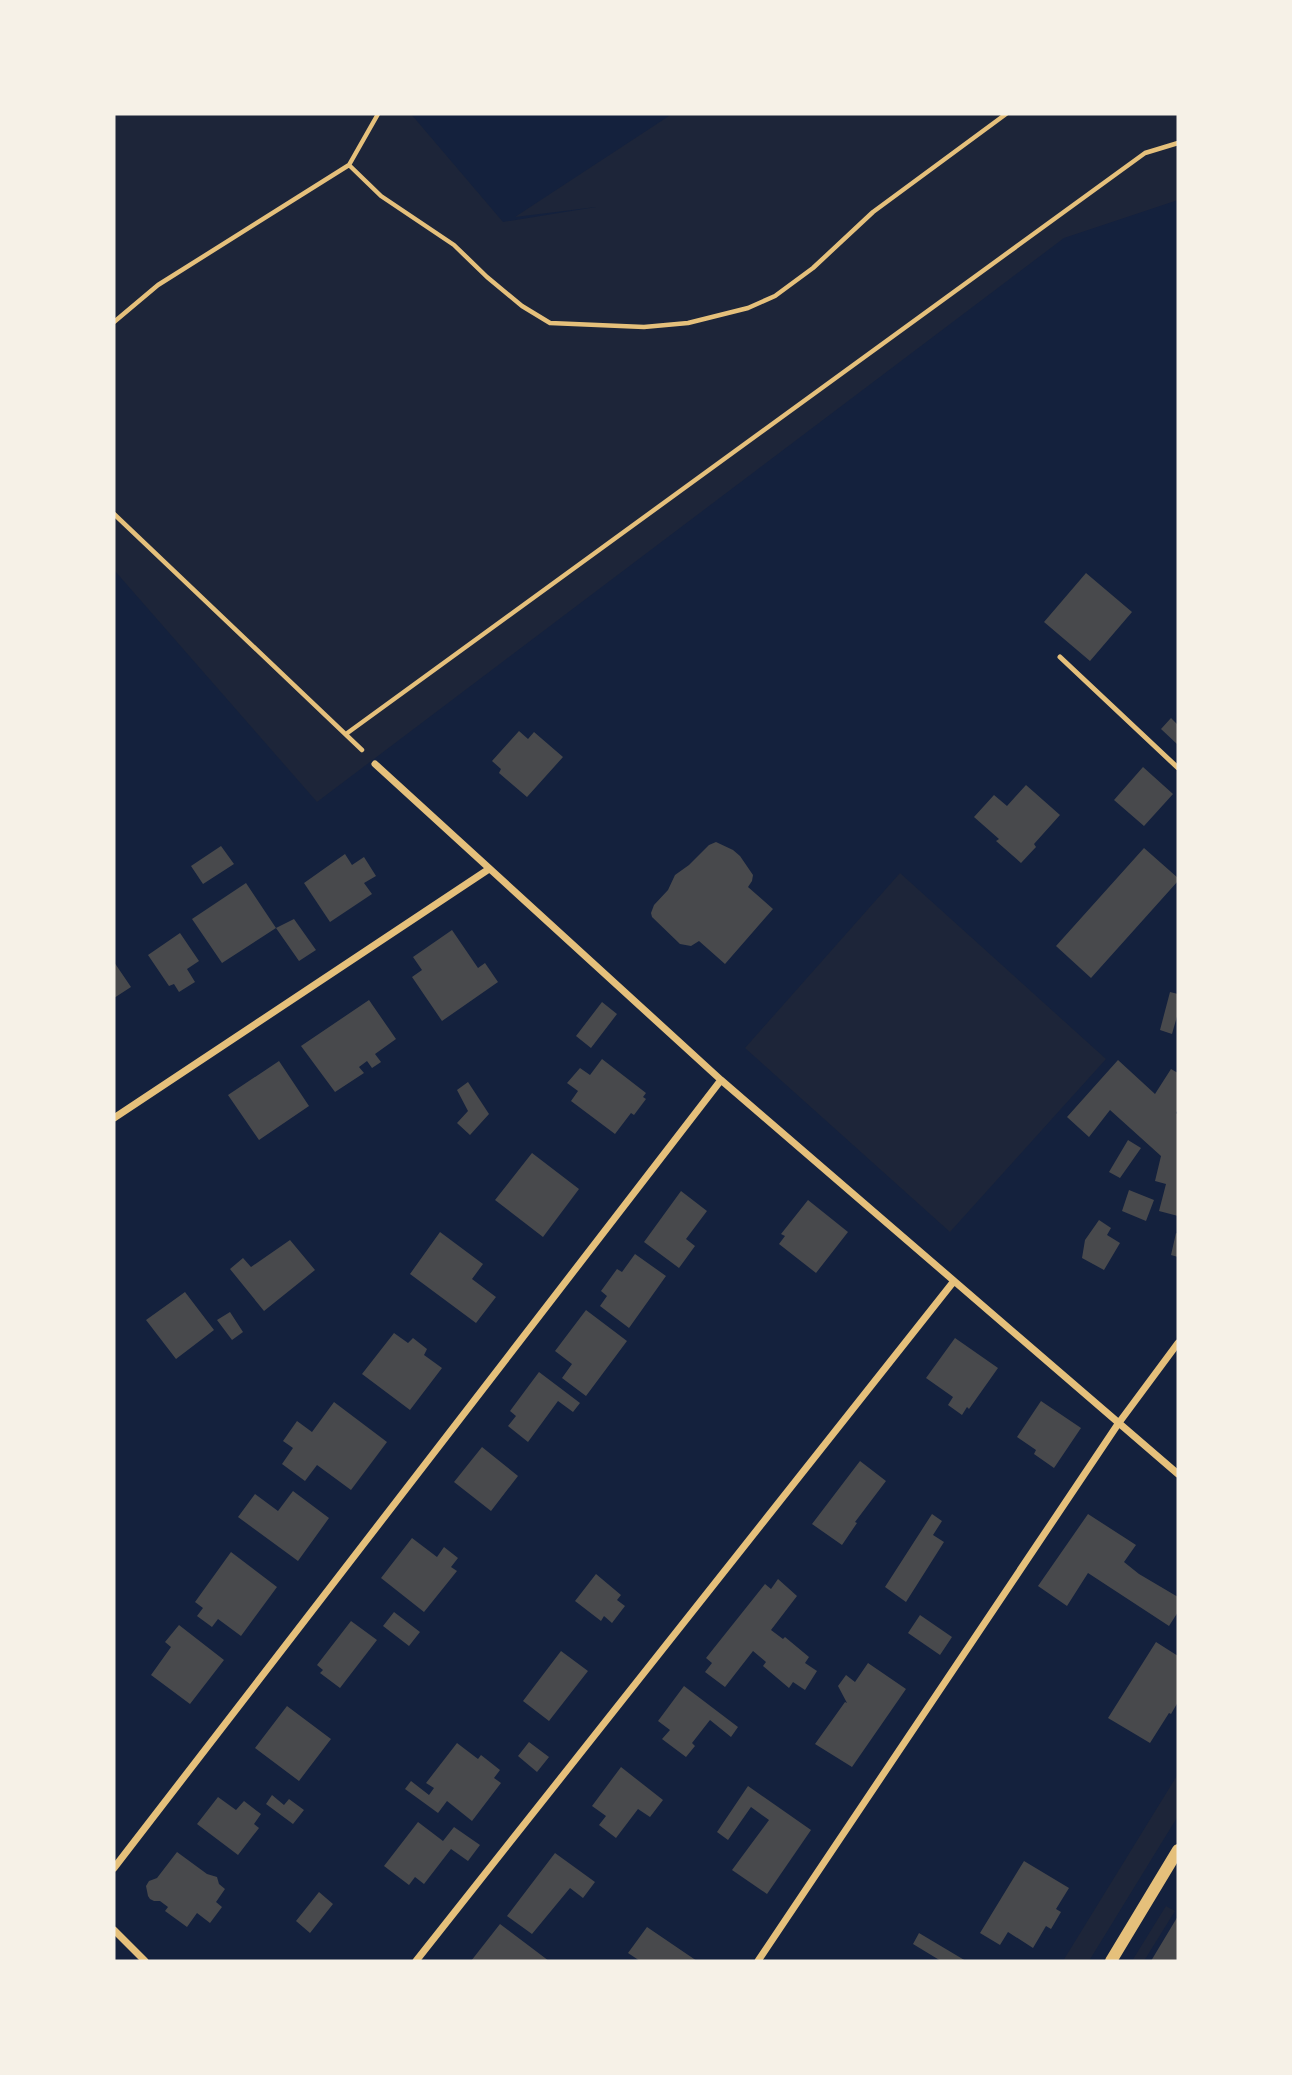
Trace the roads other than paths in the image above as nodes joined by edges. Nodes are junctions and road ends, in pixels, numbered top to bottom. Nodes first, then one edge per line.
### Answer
1 (1060, 657) dead end
2 (375, 764) road end
3 (1178, 768) edge
4 (489, 869) junction
5 (721, 1080) junction
6 (114, 1118) edge
7 (954, 1282) junction
8 (1178, 1343) edge
9 (1118, 1424) junction
10 (1178, 1474) edge
11 (1178, 1850) edge
12 (114, 1868) edge
13 (114, 1930) edge
14 (145, 1961) edge
15 (416, 1961) edge
16 (758, 1961) edge
17 (1111, 1961) edge

1 - 3 lane
2 - 4 street
4 - 5 street
4 - 6 street
5 - 7 street
5 - 12 street
7 - 9 street
7 - 15 street
8 - 9 street
9 - 10 street
9 - 16 street
11 - 17 street
13 - 14 street

